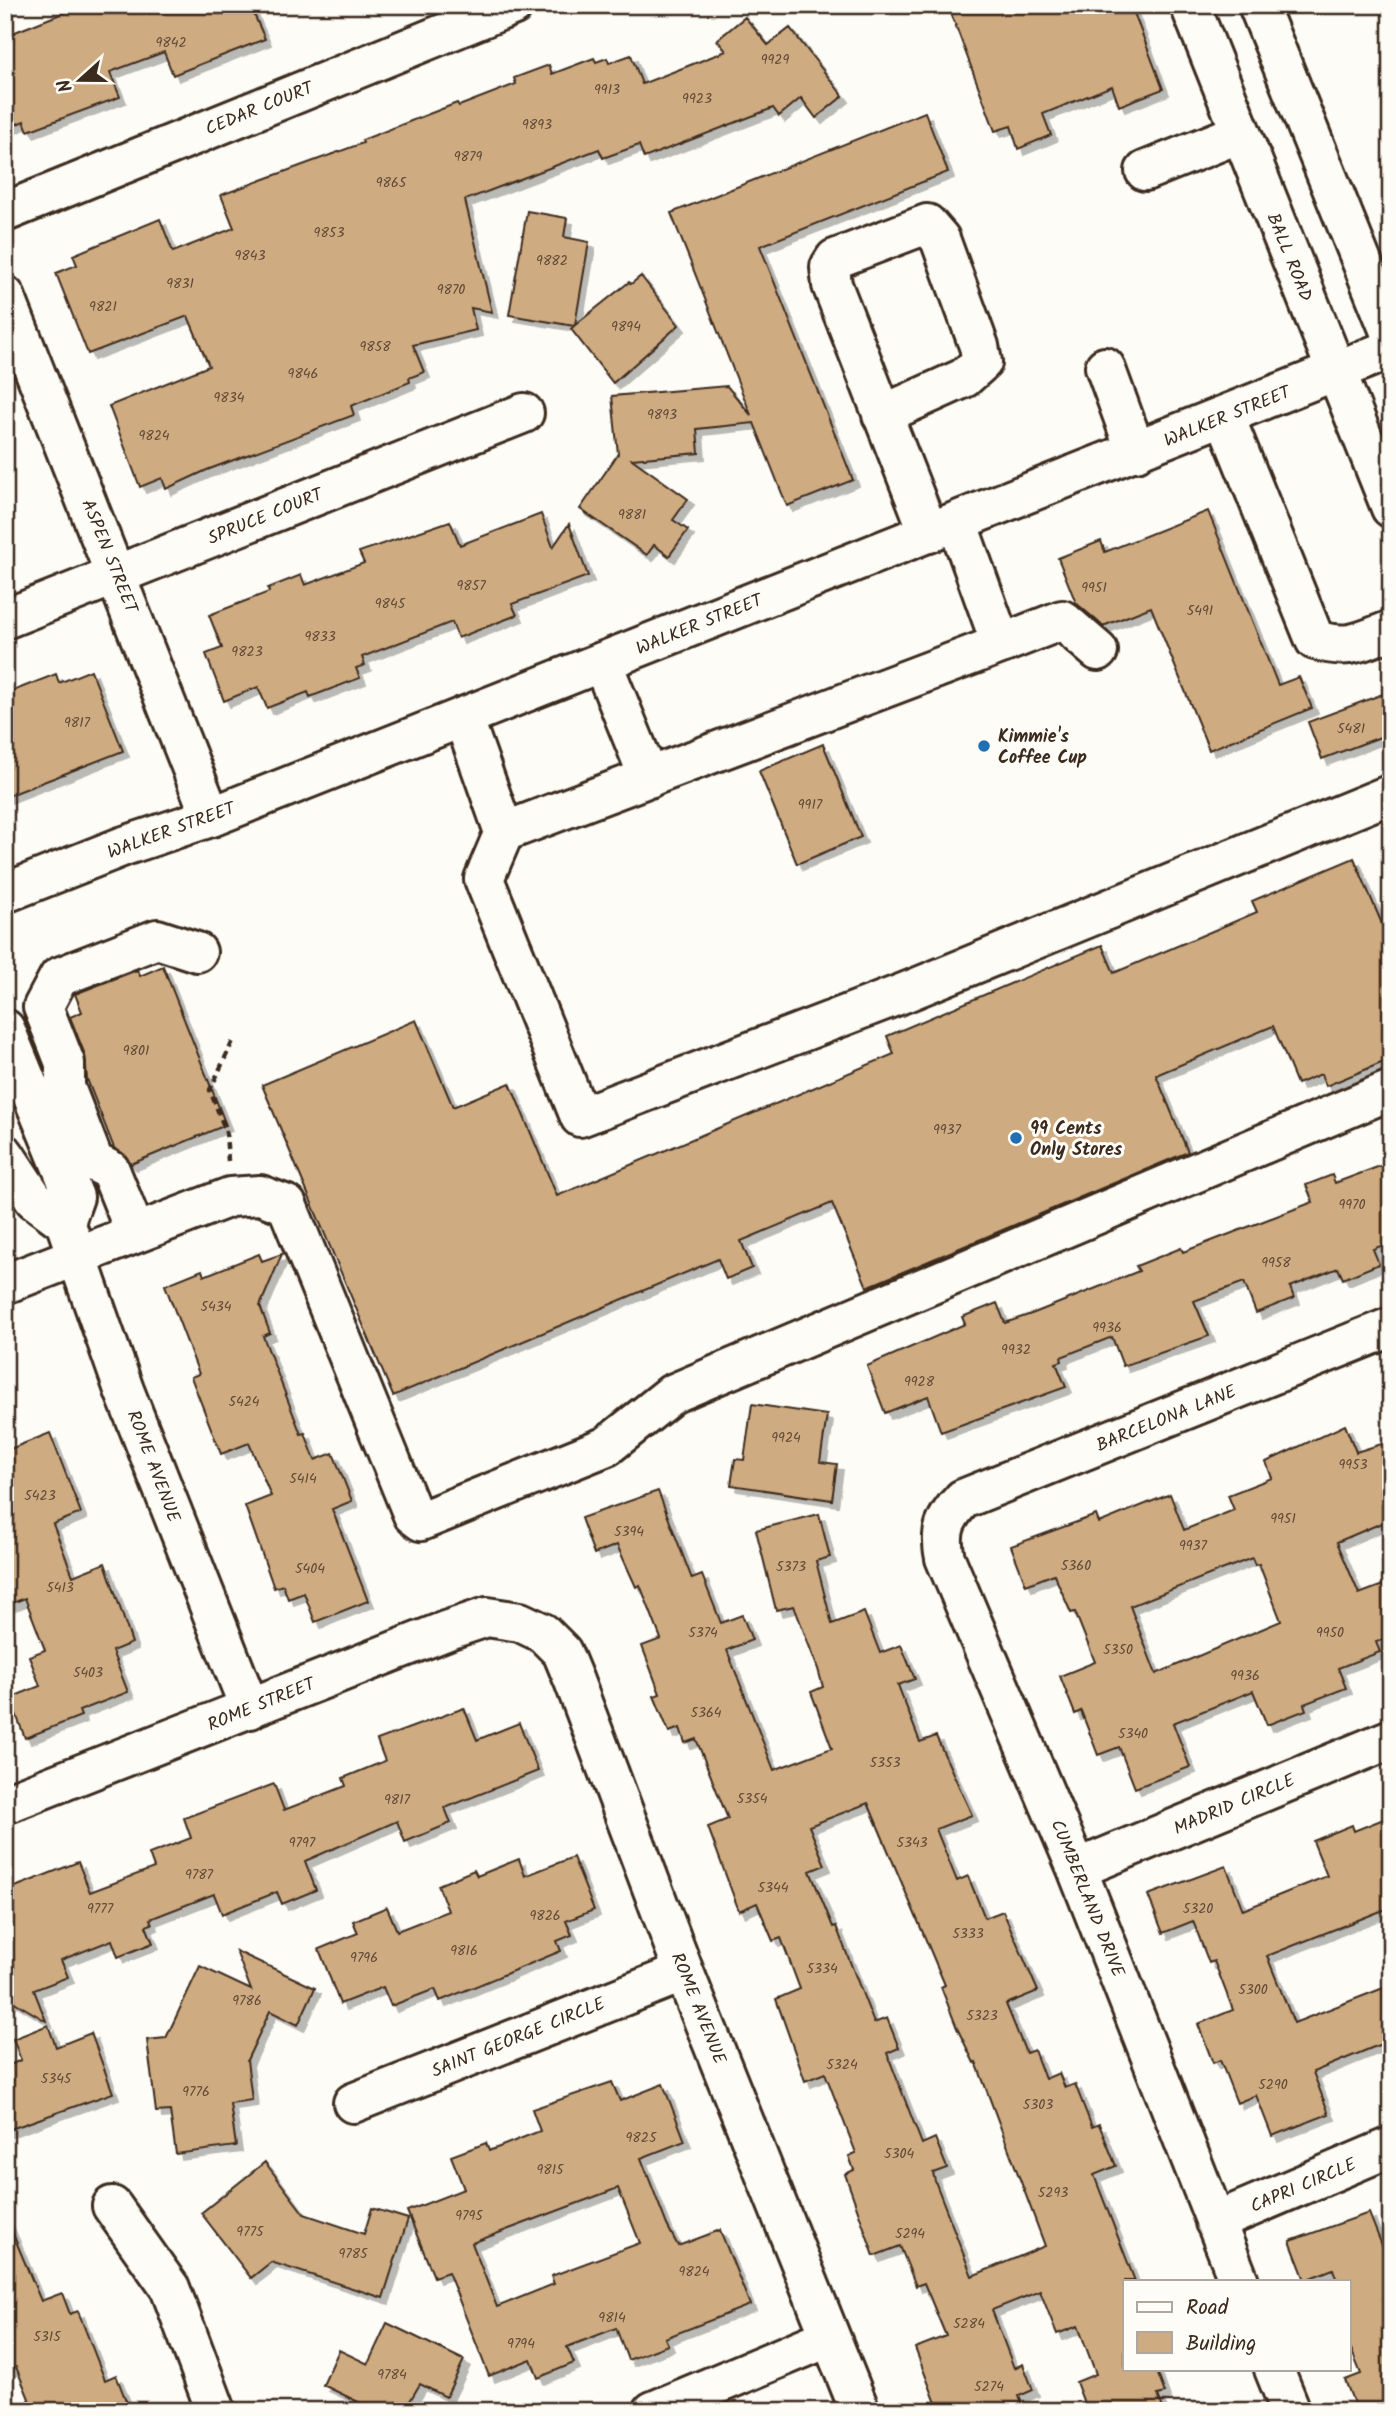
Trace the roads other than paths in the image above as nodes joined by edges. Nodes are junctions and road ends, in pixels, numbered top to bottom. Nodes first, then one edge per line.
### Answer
1 (514, 5) edge
2 (1190, 5) edge
3 (1258, 5) edge
4 (1240, 133) junction
5 (1145, 171) dead end
6 (5, 212) edge
7 (5, 296) edge
8 (1391, 334) edge
9 (1391, 349) edge
10 (1105, 367) dead end
11 (1336, 373) junction
12 (524, 413) dead end
13 (882, 415) junction
14 (1225, 416) junction
15 (1136, 452) junction
16 (1391, 508) edge
17 (943, 527) junction
18 (118, 575) junction
19 (5, 619) edge
20 (1391, 630) edge
21 (1001, 644) junction
22 (1098, 651) dead end
23 (602, 662) junction
24 (463, 717) junction
25 (649, 778) junction
26 (1391, 794) edge
27 (211, 817) junction
28 (504, 832) junction
29 (5, 893) edge
30 (197, 952) dead end
31 (5, 1029) edge
32 (1391, 1090) edge
33 (5, 1155) edge
34 (135, 1232) junction
35 (70, 1238) junction
36 (5, 1284) edge
37 (1391, 1327) edge
38 (947, 1517) joint
39 (520, 1622) joint
40 (250, 1709) junction
41 (1391, 1739) edge
42 (5, 1804) edge
43 (1077, 1869) junction
44 (684, 1972) junction
45 (353, 2103) dead end
46 (1391, 2147) edge
47 (112, 2206) dead end
48 (1215, 2222) junction
49 (1239, 2280) edge
50 (830, 2337) junction
51 (1274, 2370) edge
52 (216, 2411) edge
53 (653, 2411) edge
54 (860, 2411) edge
55 (1291, 2411) edge

1 - 6 street, CEDAR COURT
2 - 4 street, BALL ROAD
3 - 8 street
4 - 5 street
4 - 11 street, BALL ROAD
7 - 18 street, ASPEN STREET
9 - 11 street, WALKER STREET
10 - 15 street
11 - 14 street, WALKER STREET
11 - 16 street, BALL ROAD
12 - 18 street, SPRUCE COURT
13 - 13 street
13 - 17 street
14 - 15 street, WALKER STREET
14 - 20 street
15 - 17 street, WALKER STREET
17 - 21 street
17 - 23 street, WALKER STREET
18 - 19 street, SPRUCE COURT
18 - 27 street, ASPEN STREET
21 - 22 street
21 - 25 street
23 - 24 street, WALKER STREET
23 - 25 street
24 - 27 street, WALKER STREET
24 - 28 street
25 - 28 street
26 - 28 street
27 - 29 street, WALKER STREET
30 - 34 street
31 - 35 street, ROME AVENUE
32 - 34 street
33 - 35 street
34 - 35 street
35 - 36 street
35 - 40 street, ROME AVENUE
37 - 38 street, BARCELONA LANE
38 - 43 street, CUMBERLAND DRIVE
39 - 40 street, ROME STREET
39 - 44 street, ROME AVENUE
40 - 42 street, ROME STREET
41 - 43 street, MADRID CIRCLE
43 - 48 street, CUMBERLAND DRIVE
44 - 45 street, SAINT GEORGE CIRCLE
44 - 50 street, ROME AVENUE
46 - 48 street, CAPRI CIRCLE
47 - 52 street
48 - 49 street, CUMBERLAND DRIVE
50 - 53 street
50 - 54 street, ROME AVENUE
51 - 55 street

